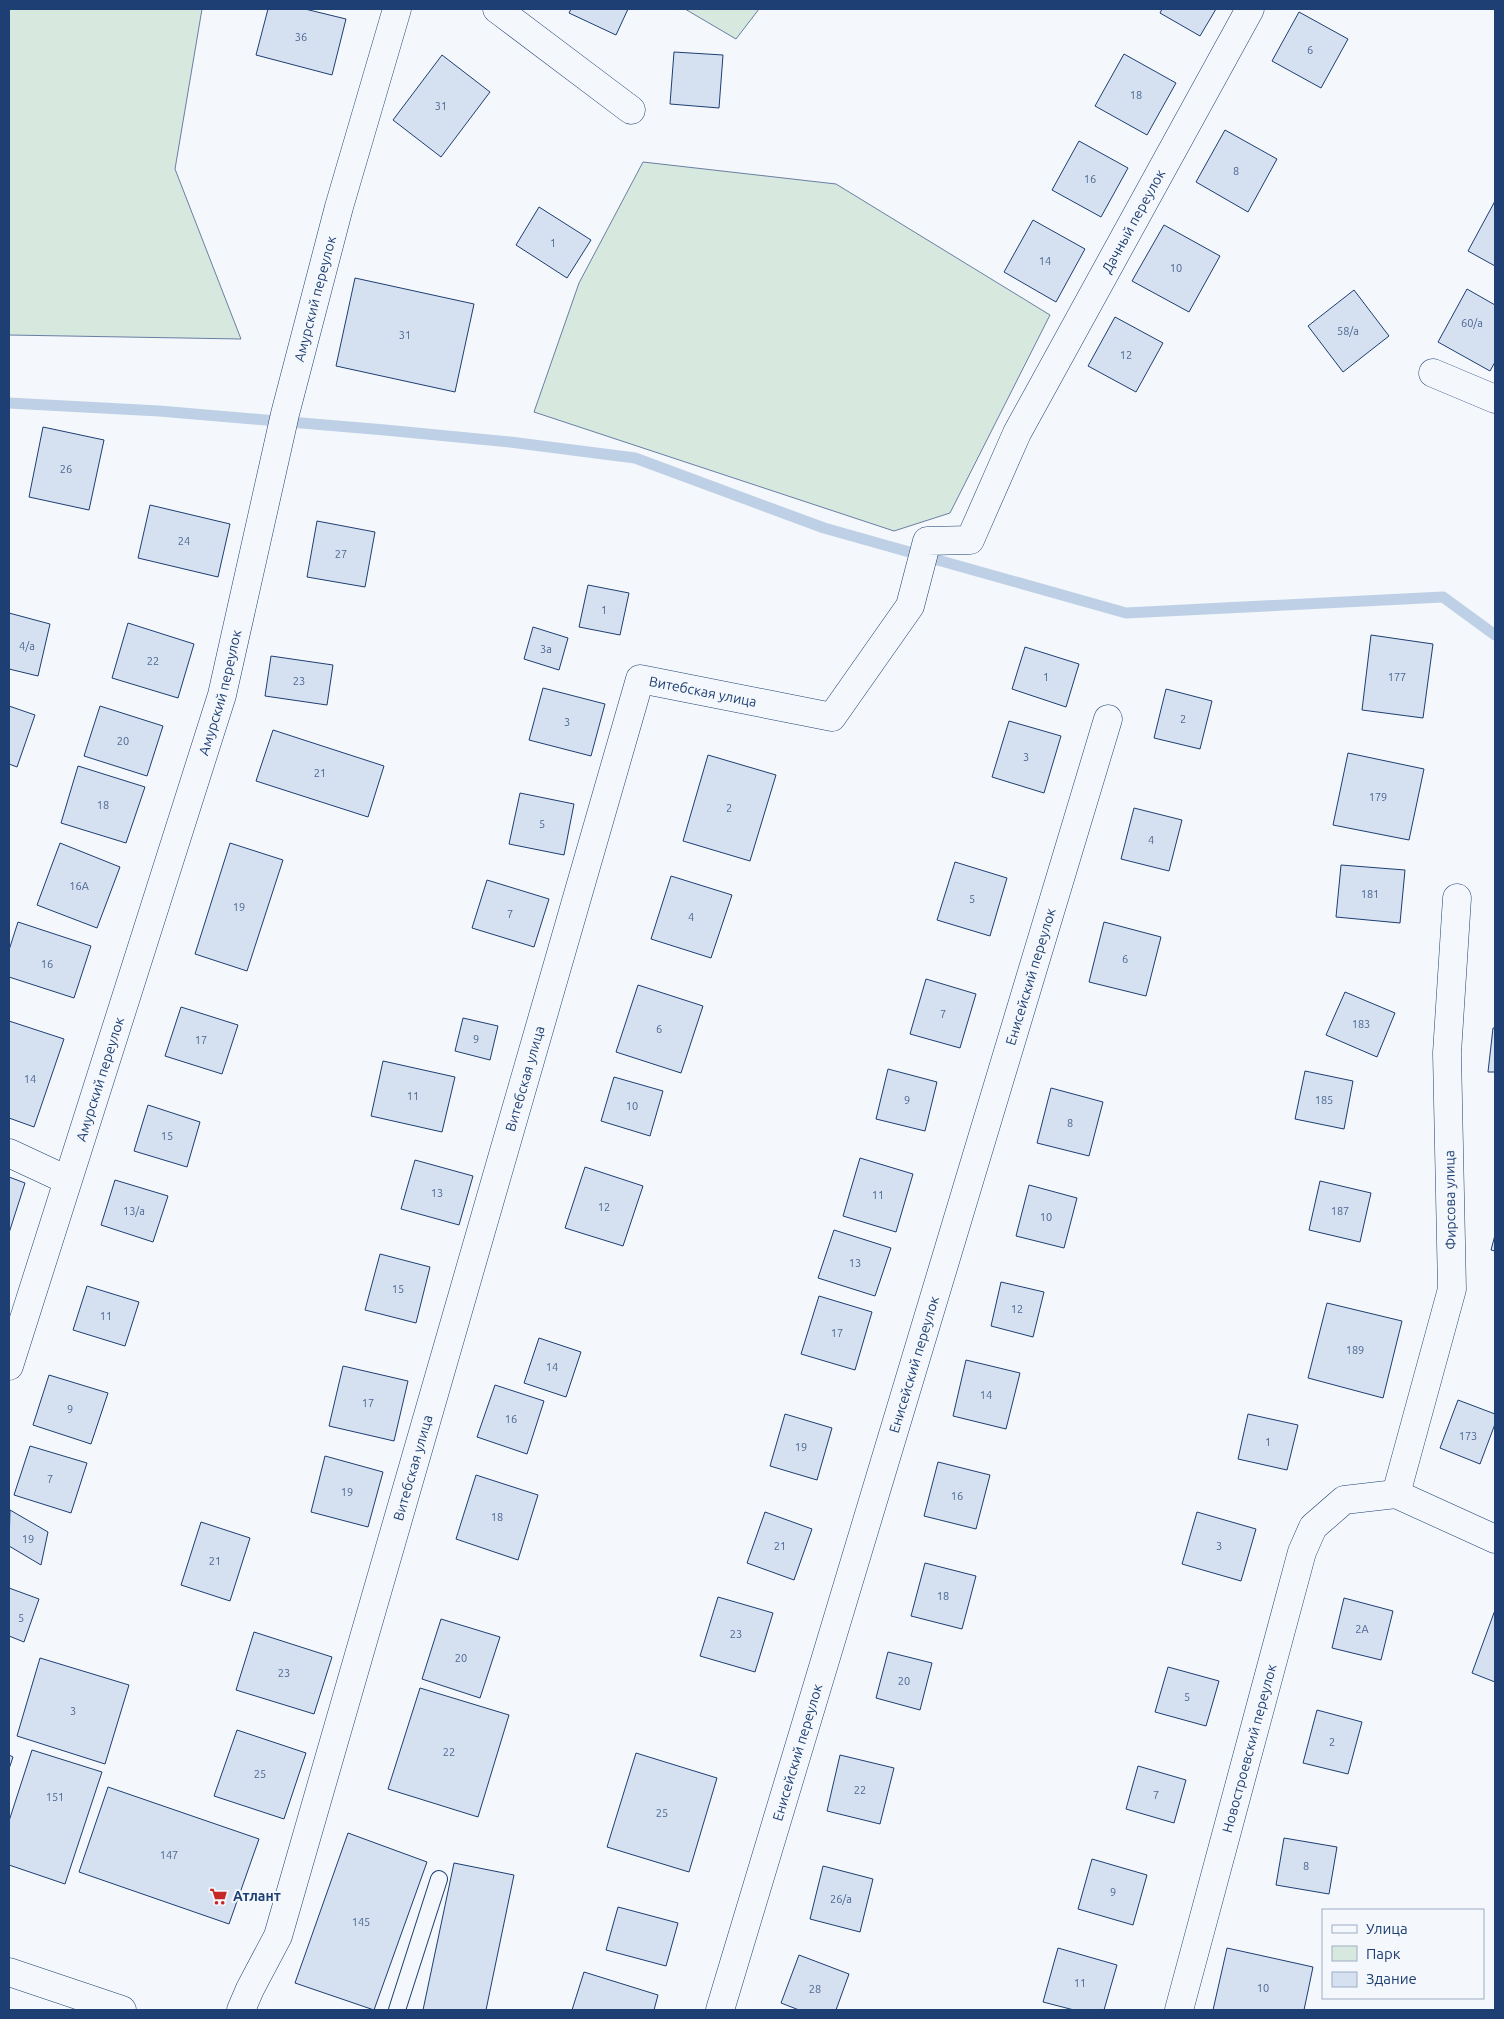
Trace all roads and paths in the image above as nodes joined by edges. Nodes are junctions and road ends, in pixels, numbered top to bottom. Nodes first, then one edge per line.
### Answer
1 (397, 9) edge
2 (497, 9) edge
3 (1250, 9) edge
4 (631, 110) dead end
5 (1433, 372) dead end
6 (1495, 399) edge
7 (1017, 433) joint
8 (1108, 719) dead end
9 (1457, 898) dead end
10 (9, 1153) edge
11 (68, 1180) junction
12 (9, 1366) edge
13 (1396, 1494) junction
14 (1495, 1539) edge
15 (438, 1879) dead end
16 (9, 1972) edge
17 (122, 2010) edge
18 (241, 2010) edge
19 (397, 2010) edge
20 (720, 2010) edge
21 (1179, 2010) edge

1 - 11 street, Амурский переулок
2 - 4 street
3 - 7 street, Дачный переулок
5 - 6 street
7 - 18 street, Витебская улица
8 - 20 street, Енисейский переулок
9 - 13 street, Фирсова улица
10 - 11 street
11 - 12 street, Амурский переулок
13 - 14 street
13 - 21 street, Новостроевский переулок
15 - 19 lane
16 - 17 street

